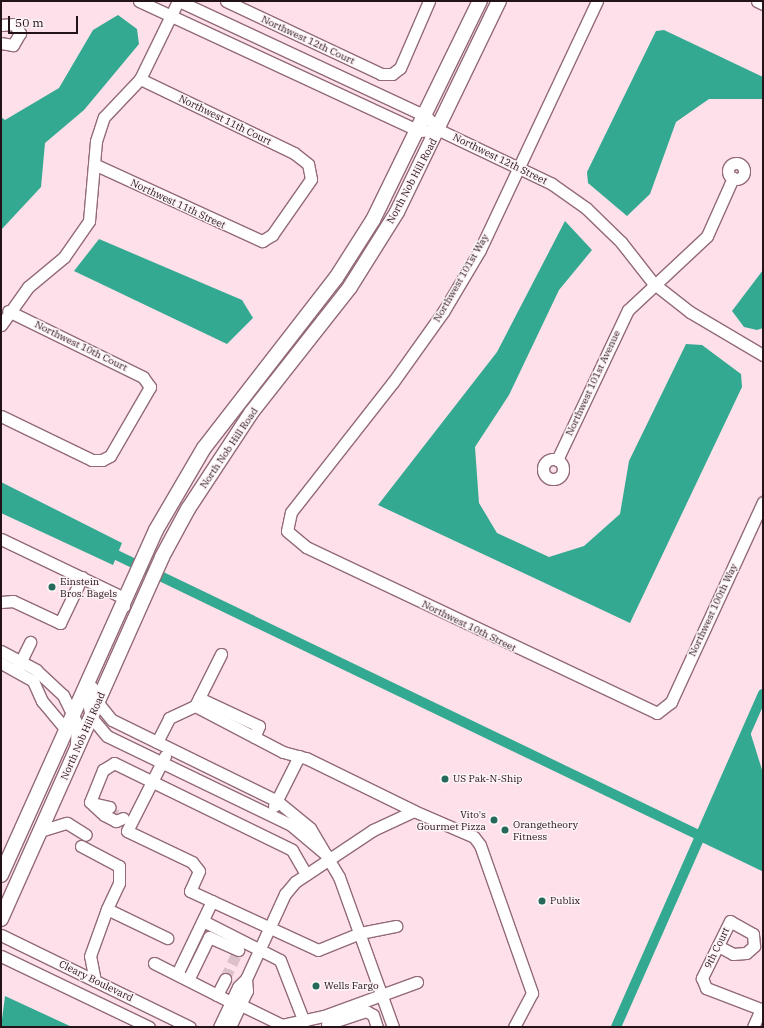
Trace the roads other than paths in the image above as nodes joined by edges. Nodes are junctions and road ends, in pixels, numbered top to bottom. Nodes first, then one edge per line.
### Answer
1 (139, 1) edge
2 (178, 1) edge
3 (226, 1) edge
4 (429, 1) edge
5 (480, 1) edge
6 (499, 1) edge
7 (597, 1) edge
8 (757, 1) edge
9 (763, 4) edge
10 (171, 16) junction
11 (1, 25) edge
12 (1, 43) edge
13 (140, 79) junction
14 (426, 116) junction
15 (440, 130) junction
16 (419, 131) junction
17 (96, 165) junction
18 (519, 166) junction
19 (733, 178) dead end
20 (262, 242) joint
21 (653, 283) junction
22 (8, 311) junction
23 (1, 326) edge
24 (763, 355) edge
25 (1, 416) edge
26 (557, 460) dead end
27 (763, 502) edge
28 (287, 531) joint
29 (1, 539) edge
30 (82, 577) junction
31 (124, 598) junction
32 (1, 602) edge
33 (30, 642) dead end
34 (1, 651) edge
35 (221, 654) dead end
36 (1, 663) edge
37 (19, 667) junction
38 (197, 702) junction
39 (98, 703) junction
40 (657, 713) joint
41 (73, 714) junction
42 (91, 717) junction
43 (66, 730) junction
44 (158, 742) junction
45 (169, 748) junction
46 (76, 752) junction
47 (299, 756) junction
48 (162, 762) junction
49 (152, 781) junction
50 (277, 801) junction
51 (90, 802) junction
52 (414, 811) junction
53 (115, 813) junction
54 (270, 814) junction
55 (40, 831) junction
56 (86, 835) dead end
57 (81, 846) dead end
58 (329, 857) junction
59 (306, 874) junction
60 (1, 875) edge
61 (212, 901) junction
62 (107, 909) junction
63 (1, 919) edge
64 (202, 921) junction
65 (396, 926) dead end
66 (269, 927) junction
67 (360, 933) junction
68 (1, 935) edge
69 (167, 938) dead end
70 (244, 940) junction
71 (718, 946) junction
72 (259, 948) junction
73 (1, 956) edge
74 (154, 963) dead end
75 (177, 974) junction
76 (225, 979) tunnel mouth
77 (188, 980) junction
78 (95, 981) junction
79 (417, 982) dead end
80 (217, 994) junction
81 (382, 995) junction
82 (236, 1003) junction
83 (762, 1009) edge
84 (304, 1022) junction
85 (326, 1022) edge
86 (393, 1025) edge
87 (149, 1027) edge
88 (190, 1027) edge
89 (219, 1027) edge
90 (230, 1027) edge
91 (377, 1027) edge
92 (380, 1027) edge
93 (514, 1027) edge
94 (754, 1027) edge

1 - 10 street, Northwest 12th Street
2 - 10 street
2 - 14 street, Northwest 12th Street
3 - 4 street, Northwest 12th Court
5 - 14 main road, North Nob Hill Road
6 - 15 main road, North Nob Hill Road
7 - 18 street, Northwest 101st Way
8 - 9 street
10 - 13 street
10 - 16 street, Northwest 12th Street
11 - 12 street
13 - 17 street
13 - 20 street, Northwest 11th Court
14 - 15 street, Northwest 12th Street
14 - 16 main road, North Nob Hill Road
15 - 16 street, Northwest 12th Street
15 - 18 street, Northwest 12th Street
15 - 39 main road, North Nob Hill Road
16 - 31 main road, North Nob Hill Road
17 - 20 street, Northwest 11th Street
17 - 22 street
18 - 21 street, Northwest 12th Street
18 - 28 street, Northwest 101st Way
19 - 21 street, Northwest 101st Avenue
21 - 24 street, Northwest 12th Street
21 - 26 street, Northwest 101st Avenue
22 - 23 street
22 - 25 street, Northwest 10th Court
27 - 40 street, Northwest 100th Way
28 - 40 street, Northwest 10th Street
29 - 30 street
30 - 31 street
30 - 32 street
31 - 41 main road, North Nob Hill Road
31 - 42 street
33 - 37 street
34 - 37 street
35 - 38 street
36 - 37 street
37 - 41 street
37 - 43 street
38 - 44 street
38 - 47 street
39 - 42 main road, North Nob Hill Road
39 - 44 street
41 - 43 main road, North Nob Hill Road
41 - 46 street
42 - 46 main road, North Nob Hill Road
42 - 48 street
43 - 60 main road, North Nob Hill Road
44 - 45 street
45 - 48 street
45 - 50 street
46 - 55 main road, North Nob Hill Road
47 - 50 street
47 - 52 street
48 - 49 street
48 - 54 street
49 - 51 street
49 - 53 street
49 - 59 street
50 - 54 street
50 - 58 street
51 - 53 street
51 - 53 street
52 - 58 street
52 - 93 street
53 - 61 street
54 - 58 street
55 - 56 street
55 - 63 main road, North Nob Hill Road
57 - 62 street
58 - 59 street
58 - 67 street
59 - 66 street
61 - 64 street
61 - 66 street
62 - 69 street
62 - 78 street
64 - 70 street
64 - 75 street
65 - 67 street
66 - 67 street
66 - 72 street
67 - 81 street
68 - 78 street, Cleary Boulevard
70 - 72 street
70 - 77 street
71 - 71 street, 9th Court
71 - 83 street, 9th Court
72 - 82 street
72 - 84 street
73 - 87 street, Cleary Boulevard
74 - 75 street
75 - 77 street
76 - 80 street
77 - 80 street
78 - 88 street, Cleary Boulevard
79 - 81 street
80 - 82 street
81 - 85 street
81 - 86 street
82 - 84 street
82 - 89 street
82 - 90 street
83 - 94 street
84 - 85 street
85 - 91 street
86 - 92 street

